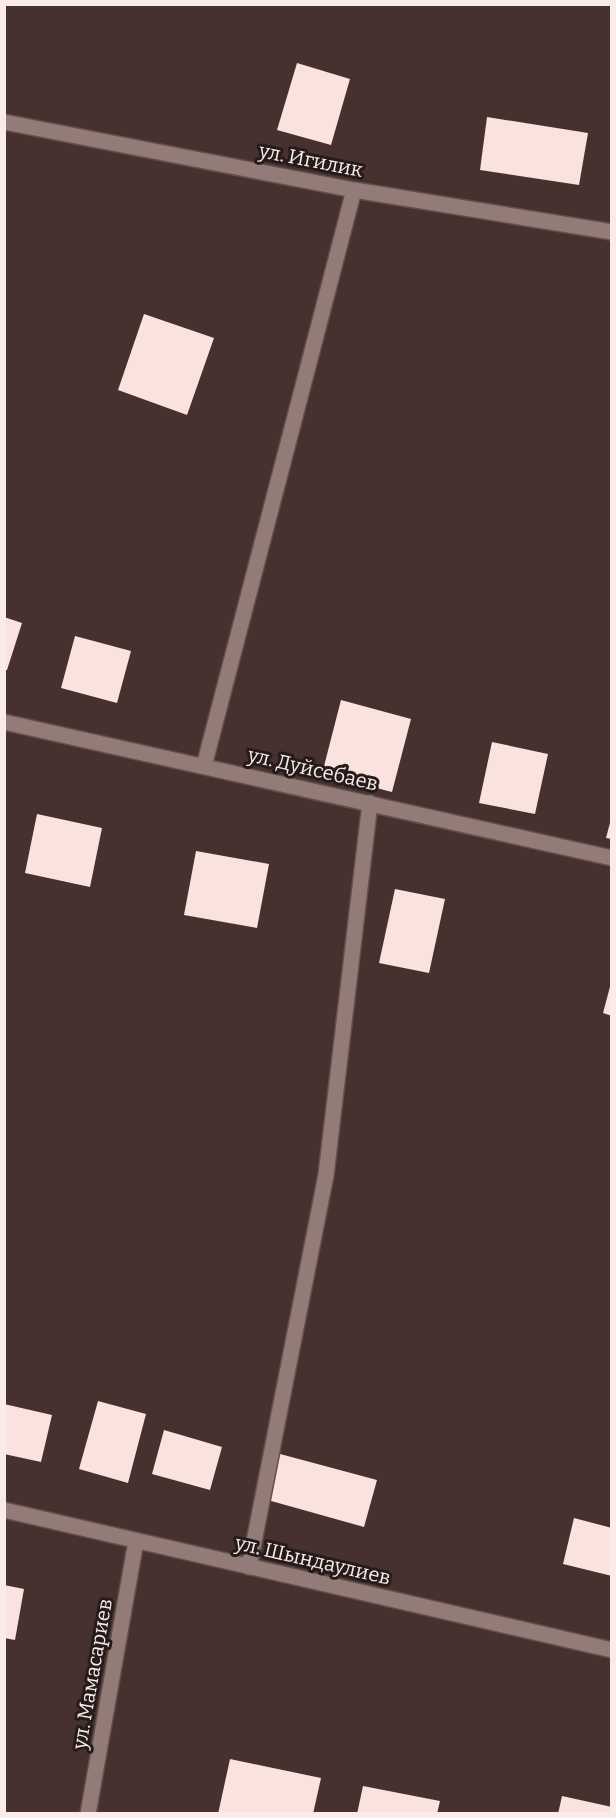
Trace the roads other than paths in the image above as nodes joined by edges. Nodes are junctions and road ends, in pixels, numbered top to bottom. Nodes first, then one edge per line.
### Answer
1 (4, 122) edge
2 (354, 190) junction
3 (612, 232) edge
4 (4, 722) edge
5 (204, 766) junction
6 (370, 803) junction
7 (612, 858) edge
8 (4, 1510) edge
9 (136, 1541) junction
10 (249, 1567) junction
11 (612, 1650) edge
12 (88, 1814) edge

1 - 2 street, ул. Игилик
2 - 3 street, ул. Игилик
2 - 5 street
4 - 5 street, ул. Дуйсебаев
5 - 6 street, ул. Дуйсебаев
6 - 7 street, ул. Дуйсебаев
6 - 10 street
8 - 9 street, ул. Шындаулиев
9 - 10 street, ул. Шындаулиев
9 - 12 street, ул. Мамасариев
10 - 11 street, ул. Шындаулиев

